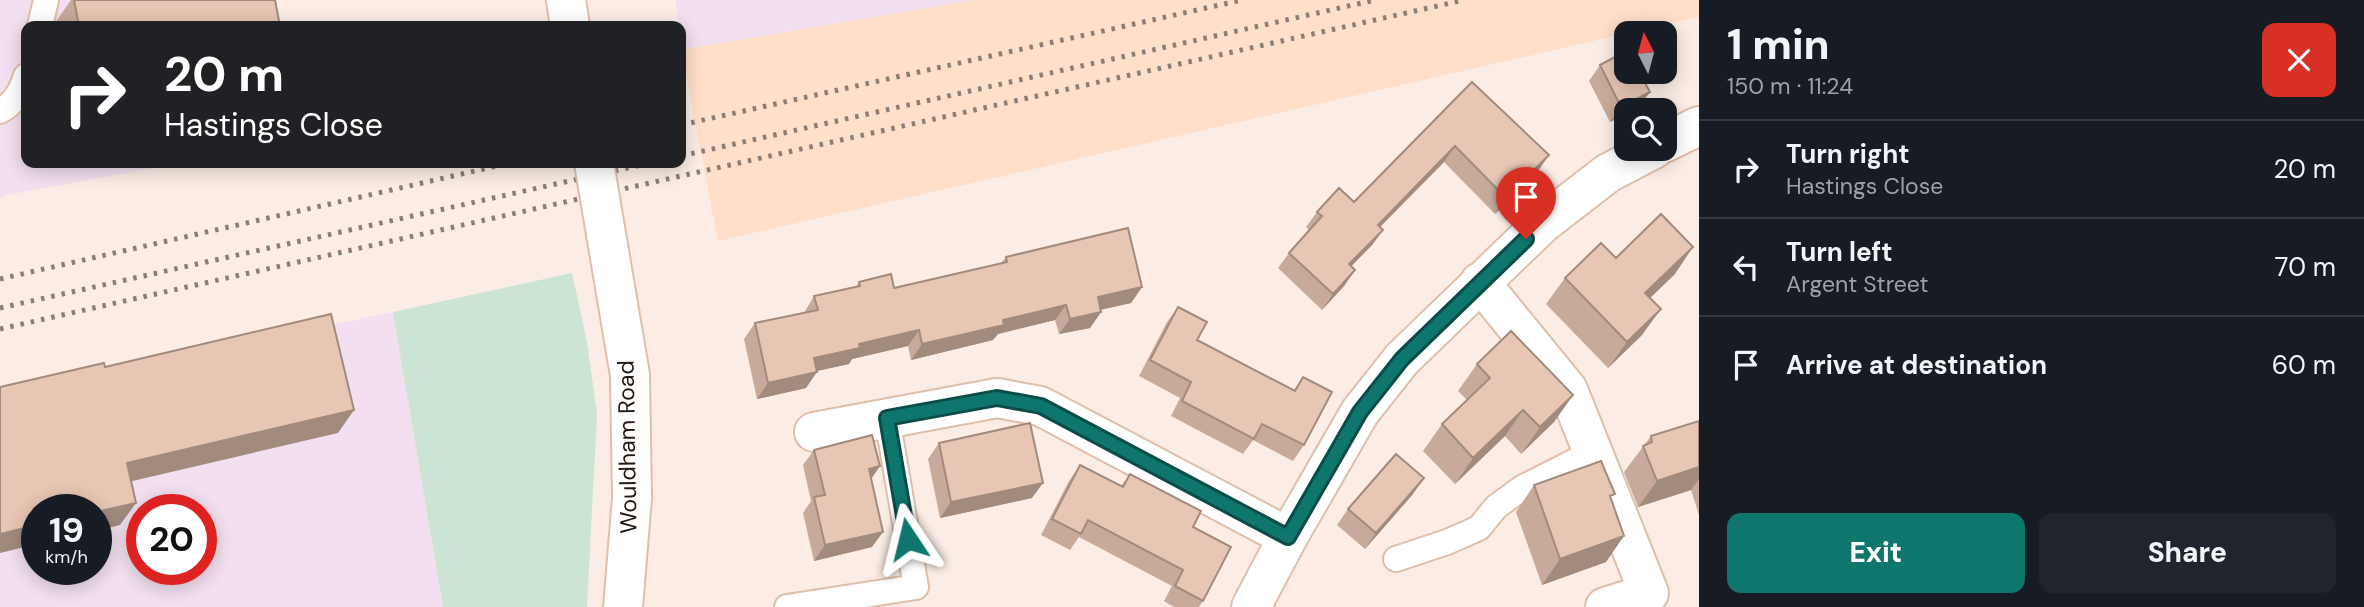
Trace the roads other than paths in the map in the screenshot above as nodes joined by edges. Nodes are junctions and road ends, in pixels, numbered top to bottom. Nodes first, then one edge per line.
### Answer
1 (46, 0) edge
2 (566, 0) edge
3 (41, 21) edge
4 (569, 21) edge
5 (21, 88) edge
6 (0, 111) edge
7 (1699, 125) edge
8 (1677, 136) edge
9 (1631, 161) edge
10 (595, 168) edge
11 (1480, 282) junction
12 (887, 418) junction
13 (814, 432) dead end
14 (1593, 452) junction
15 (1288, 537) junction
16 (1395, 559) dead end
17 (623, 607) edge
18 (787, 607) edge
19 (1251, 607) edge
20 (1605, 607) edge

1 - 3 lane
2 - 4 street
5 - 6 lane
7 - 8 street
9 - 11 street
10 - 17 street, Wouldham Road, bridge
11 - 14 street
11 - 15 street
12 - 13 street
12 - 15 street
12 - 18 lane
14 - 16 lane
14 - 20 street
15 - 19 street

